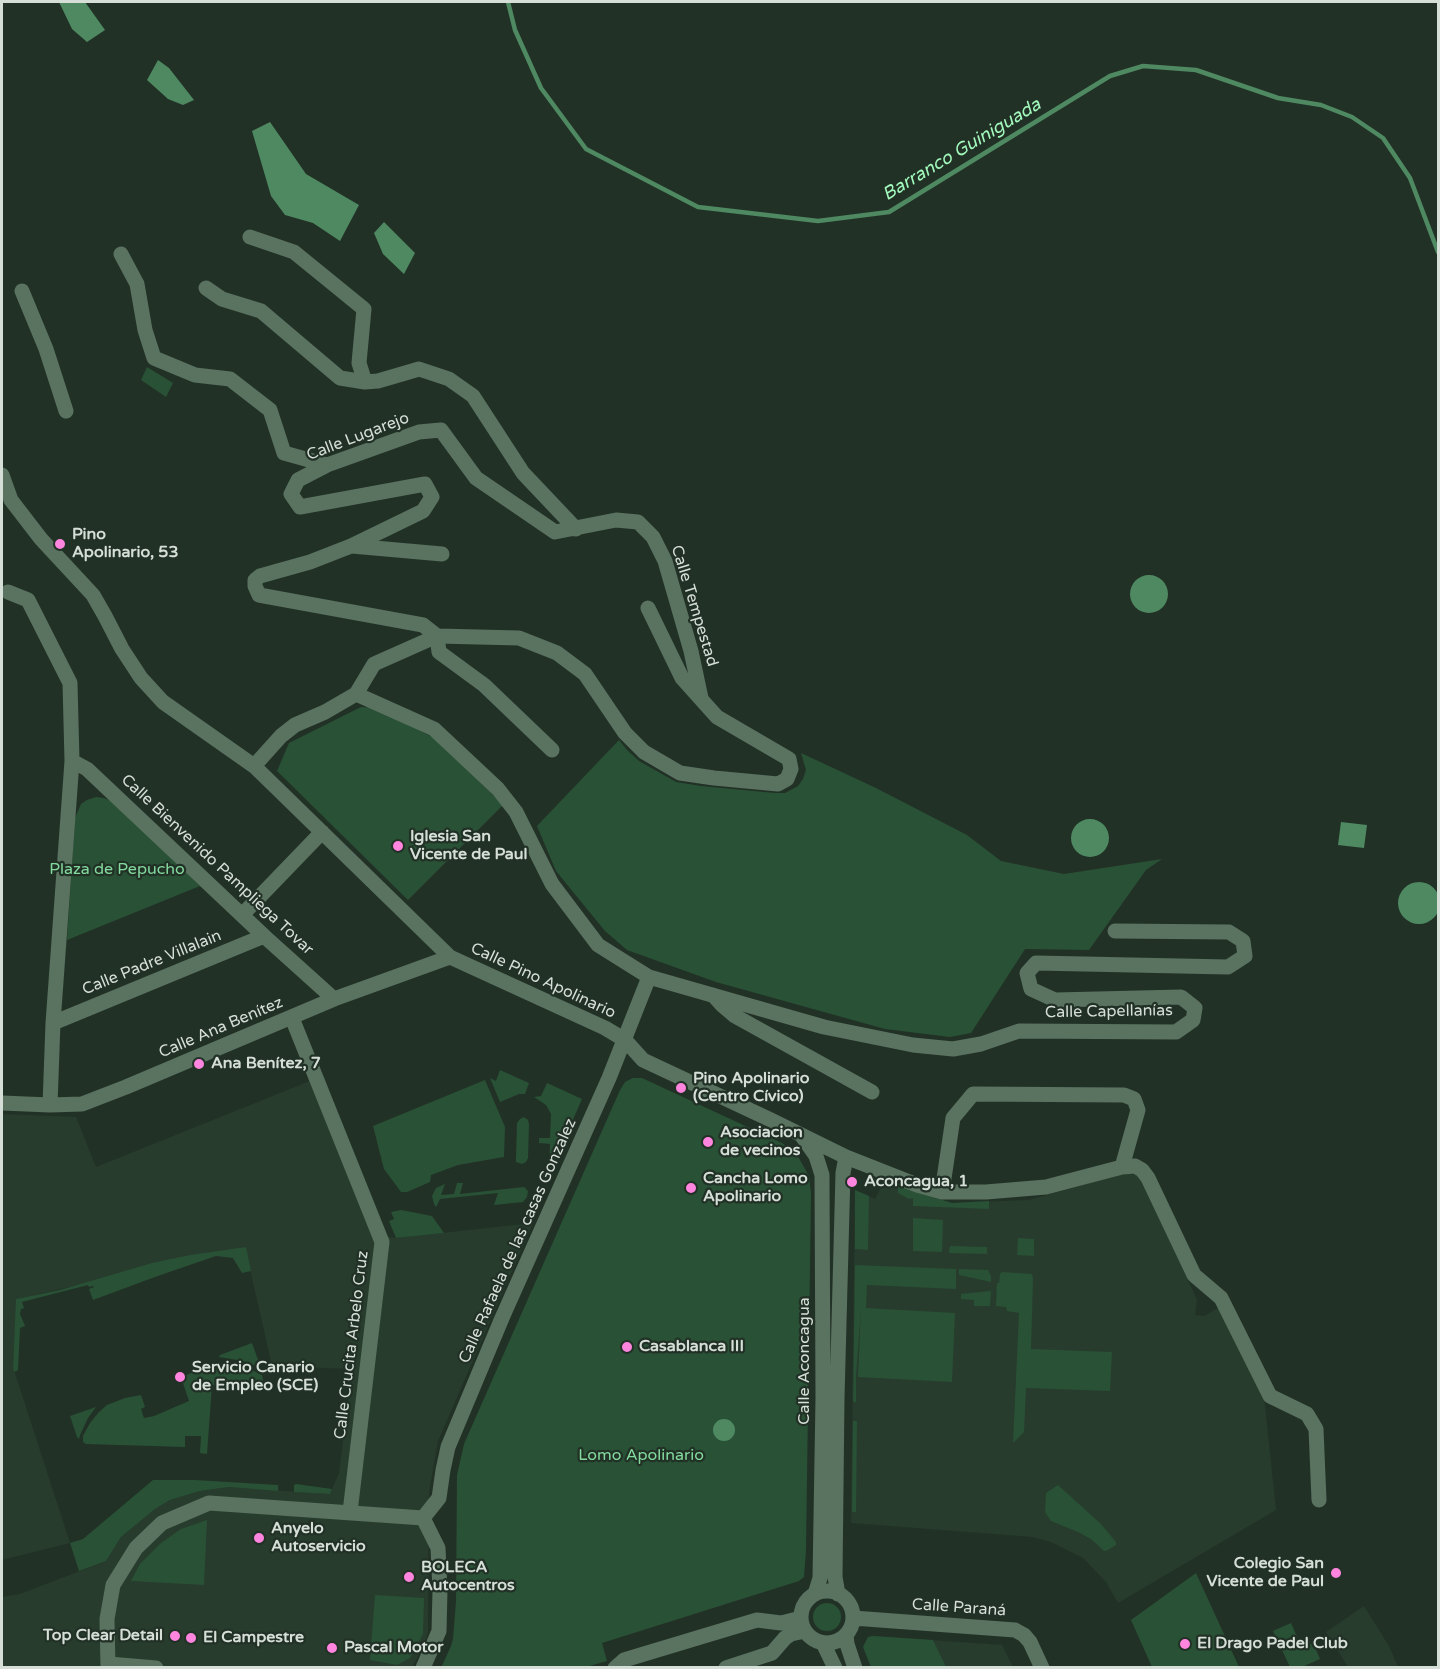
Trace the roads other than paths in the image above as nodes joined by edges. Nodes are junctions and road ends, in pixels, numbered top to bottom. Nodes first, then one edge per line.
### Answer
1 (250, 237) dead end
2 (121, 254) dead end
3 (206, 288) dead end
4 (22, 291) dead end
5 (364, 382) junction
6 (66, 411) dead end
7 (327, 465) junction
8 (2, 475) edge
9 (576, 529) junction
10 (351, 546) junction
11 (442, 554) dead end
12 (8, 592) dead end
13 (648, 608) dead end
14 (437, 636) junction
15 (356, 694) junction
16 (701, 698) junction
17 (552, 750) dead end
18 (72, 761) junction
19 (254, 766) junction
20 (322, 832) junction
21 (242, 915) junction
22 (1115, 932) dead end
23 (264, 936) junction
24 (450, 957) junction
25 (649, 977) junction
26 (713, 994) junction
27 (334, 999) junction
28 (292, 1018) junction
29 (53, 1023) junction
30 (625, 1040) junction
31 (872, 1092) dead end
32 (2, 1103) edge
33 (50, 1105) junction
34 (800, 1133) junction
35 (846, 1157) junction
36 (1122, 1167) junction
37 (942, 1192) junction
38 (1319, 1500) dead end
39 (350, 1512) junction
40 (423, 1518) junction
41 (815, 1594) junction
42 (838, 1594) junction
43 (853, 1618) junction
44 (769, 1621) junction
45 (803, 1624) junction
46 (846, 1635) junction
47 (823, 1643) junction
48 (777, 1648) junction
49 (108, 1666) edge
50 (156, 1668) edge
51 (423, 1668) edge
52 (615, 1668) edge
53 (726, 1668) edge
54 (835, 1668) edge
55 (855, 1668) edge
56 (1042, 1668) edge

1 - 5 street
2 - 7 street
3 - 5 street
4 - 6 street
5 - 9 street
7 - 9 street, Calle Lugarejo
7 - 10 street, Calle Lugarejo
8 - 19 street, Calle Pino Apolinario
9 - 16 street, Calle Tempestad
10 - 11 street
10 - 14 street, Calle Lugarejo
12 - 18 street
13 - 16 street, Calle Tempestad
14 - 15 street, Calle Tempestad
14 - 16 street, Calle Tempestad
14 - 17 street
15 - 19 street, Calle Tempestad
15 - 25 street, Calle Capellanías
18 - 21 street, Calle Bienvenido Pampliega Tovar
18 - 29 street
19 - 20 street, Calle Pino Apolinario
20 - 21 street
20 - 24 street, Calle Pino Apolinario
21 - 23 street, Calle Bienvenido Pampliega Tovar
22 - 26 street, Calle Capellanías
23 - 27 street, Calle Bienvenido Pampliega Tovar
23 - 29 street, Calle Padre Villalain
24 - 27 street, Calle Ana Benítez
24 - 30 street, Calle Pino Apolinario
25 - 26 street, Calle Capellanías
25 - 30 street, Calle Rafaela de las casas Gonzalez
26 - 31 street
27 - 28 street, Calle Ana Benítez
28 - 33 street, Calle Ana Benítez
28 - 39 street, Calle Crucita Arbelo Cruz
29 - 33 street
30 - 34 street, Calle Pino Apolinario
30 - 40 street, Calle Rafaela de las casas Gonzalez
32 - 33 street, Calle Ana Benítez
34 - 35 street, Calle Pino Apolinario
34 - 41 street, Calle Aconcagua
35 - 37 street, Calle Pino Apolinario
35 - 42 street, Calle Aconcagua
36 - 37 street, Calle Pino Apolinario
36 - 37 street
36 - 38 street
39 - 40 street
39 - 49 street
40 - 51 street
41 - 42 street
41 - 45 street
42 - 43 street
43 - 46 street
43 - 56 street, Calle Paraná
44 - 45 street
44 - 48 street
44 - 52 street
45 - 47 street
45 - 48 street
46 - 47 street
46 - 55 street
47 - 54 street
48 - 53 street
49 - 50 street

